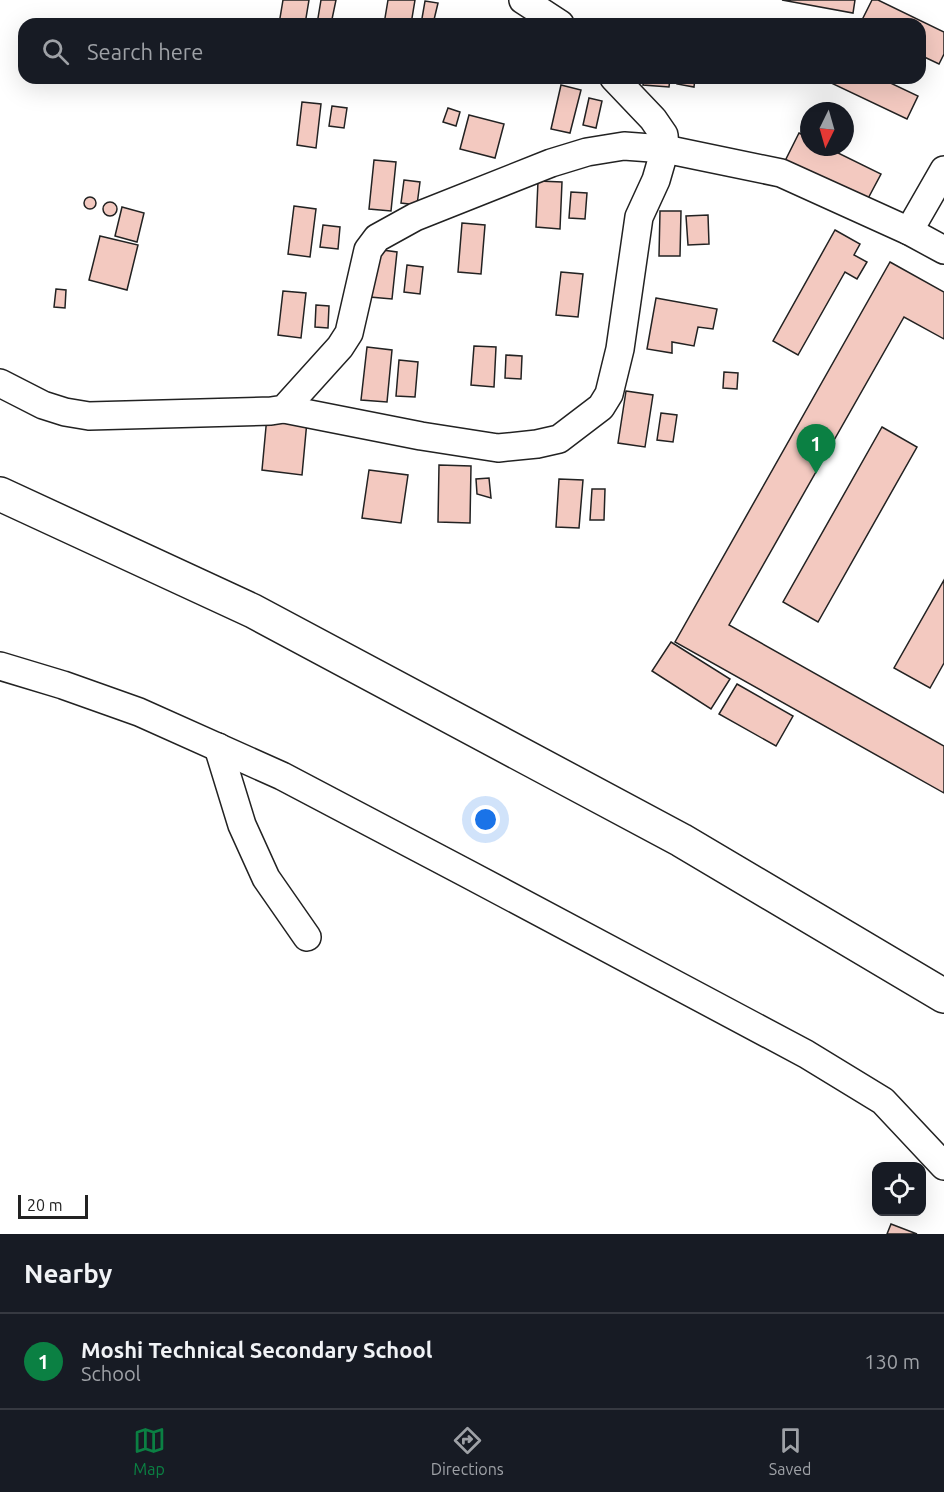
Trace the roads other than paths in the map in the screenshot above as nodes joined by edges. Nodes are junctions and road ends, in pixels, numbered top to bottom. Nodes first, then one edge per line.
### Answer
1 (524, 0) edge
2 (551, 18) edge
3 (620, 84) edge
4 (665, 149) junction
5 (944, 170) edge
6 (909, 231) junction
7 (944, 250) edge
8 (0, 383) edge
9 (284, 409) junction
10 (0, 494) edge
11 (0, 666) edge
12 (218, 747) junction
13 (307, 937) dead end
14 (944, 996) edge
15 (944, 1166) edge

1 - 2 lane
3 - 4 lane
4 - 6 lane
4 - 9 lane
4 - 9 lane
5 - 6 lane
6 - 7 lane
8 - 9 lane
10 - 14 highway
11 - 12 lane
12 - 13 lane
12 - 15 lane

